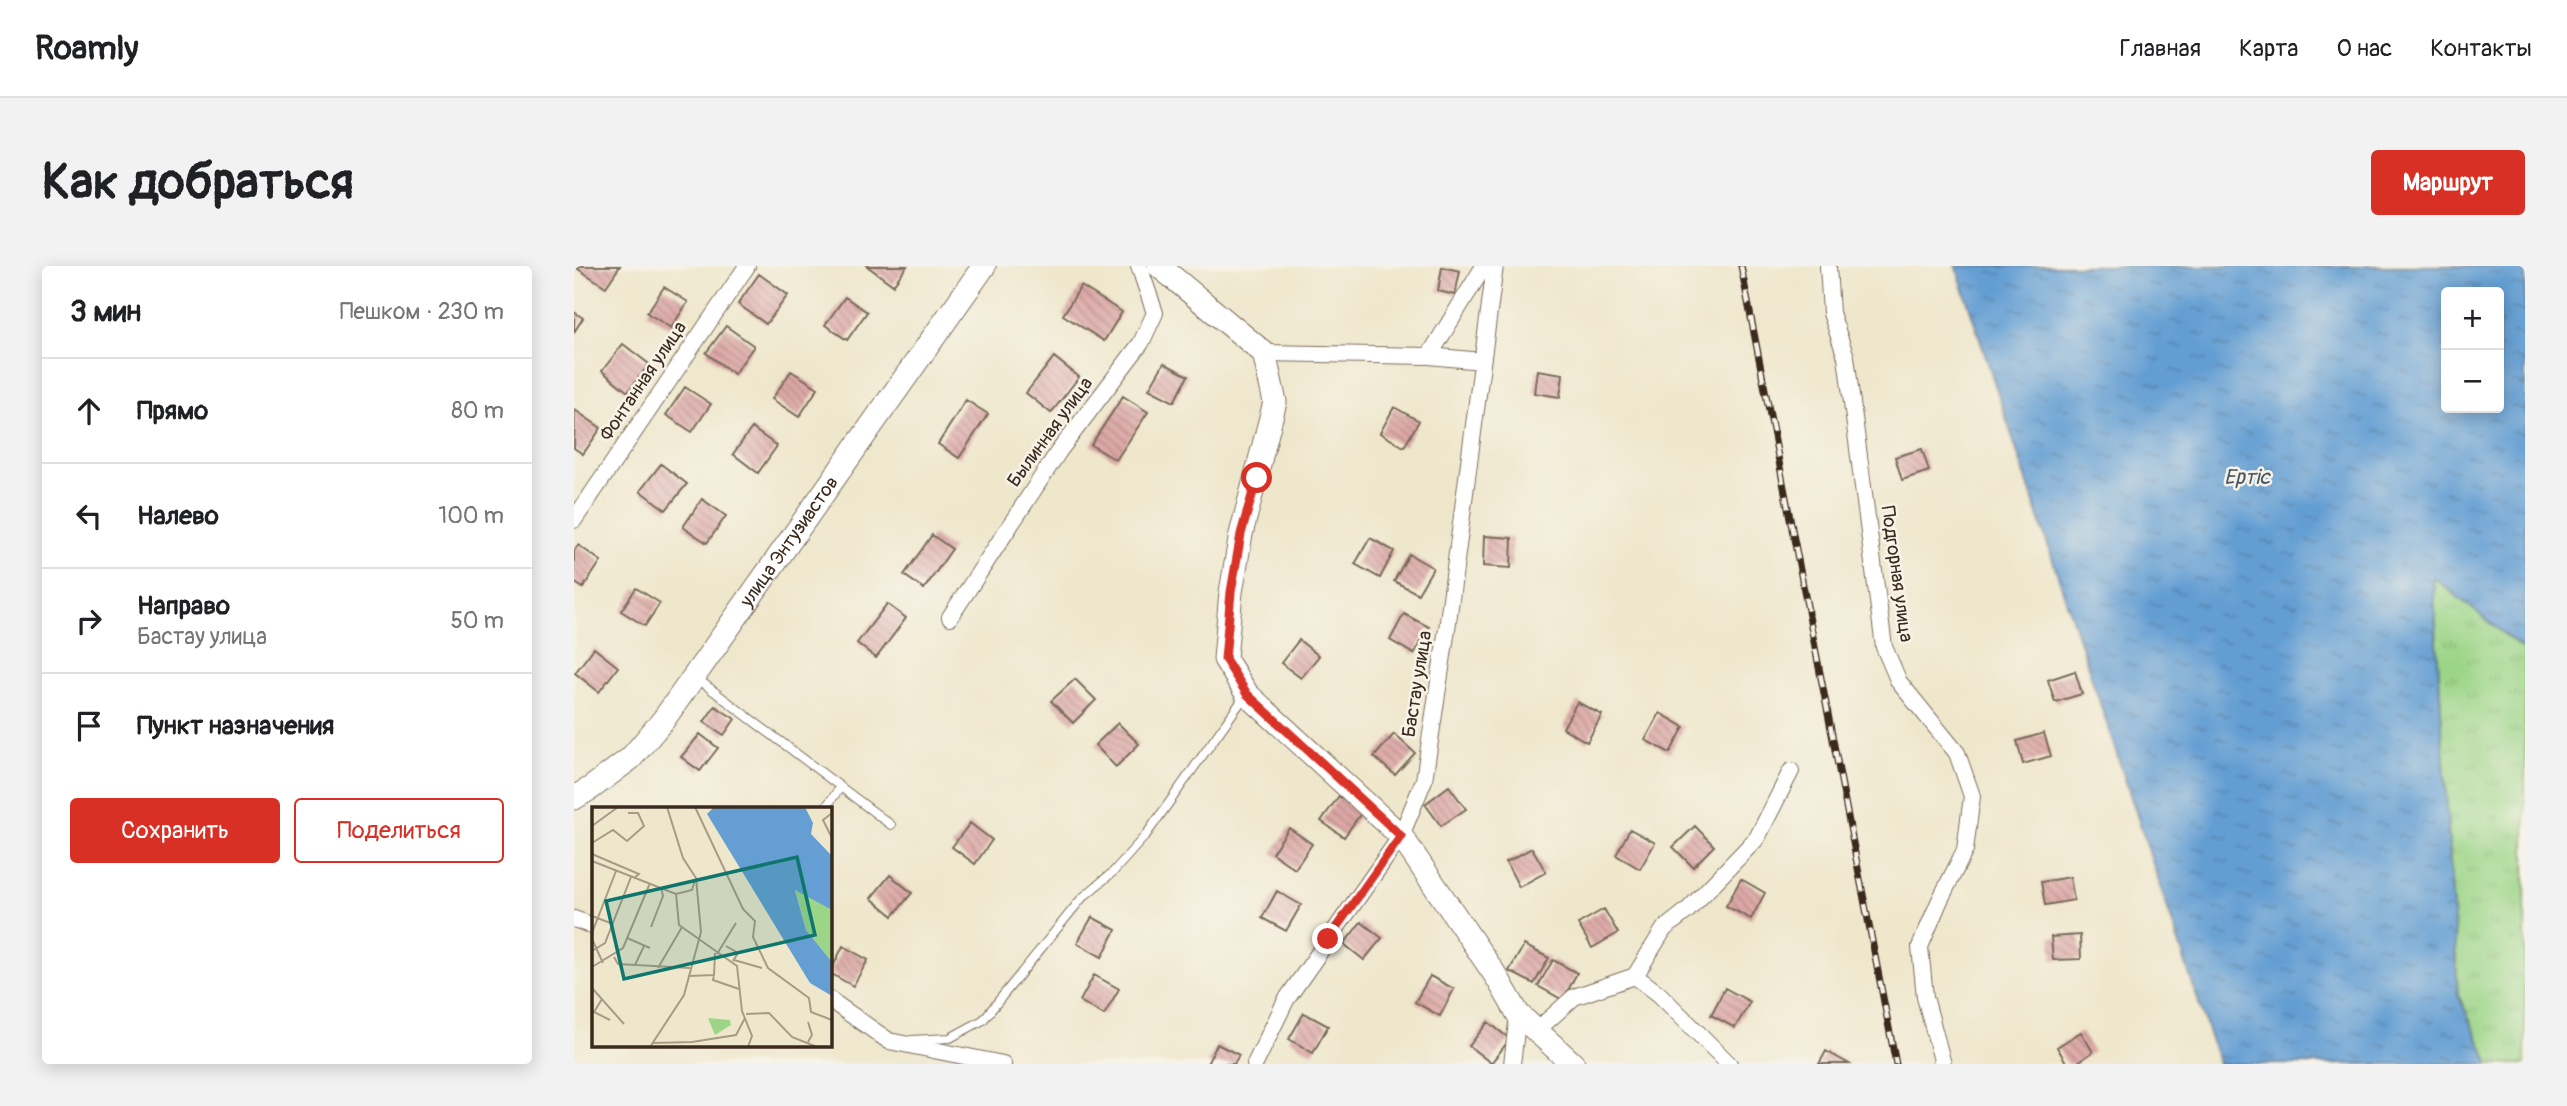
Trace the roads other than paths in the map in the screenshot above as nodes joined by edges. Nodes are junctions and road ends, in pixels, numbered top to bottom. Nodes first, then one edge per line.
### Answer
1 (747, 266) edge
2 (984, 266) edge
3 (1139, 266) edge
4 (1159, 266) edge
5 (1483, 266) edge
6 (1494, 266) edge
7 (1828, 266) edge
8 (1264, 353) junction
9 (1429, 356) junction
10 (1482, 361) junction
11 (577, 511) edge
12 (950, 617) dead end
13 (695, 677) junction
14 (1247, 694) junction
15 (1791, 771) dead end
16 (840, 788) junction
17 (574, 798) edge
18 (826, 807) edge
19 (891, 825) dead end
20 (1401, 836) junction
21 (574, 919) edge
22 (592, 926) edge
23 (1635, 976) junction
24 (831, 1001) edge
25 (1518, 1014) junction
26 (1536, 1031) junction
27 (889, 1041) junction
28 (1003, 1064) edge
29 (1255, 1064) edge
30 (1512, 1064) edge
31 (1573, 1064) edge
32 (1729, 1064) edge
33 (1943, 1064) edge

1 - 11 street, Фонтанная улица
2 - 13 street, улица Энтузиастов
3 - 12 street, Былинная улица
4 - 8 street
5 - 9 street
6 - 10 street, Бастау улица
7 - 33 street, Подгорная улица
8 - 9 street
8 - 14 street
9 - 10 street
10 - 20 street, Бастау улица
13 - 16 lane
13 - 17 street, улица Энтузиастов
14 - 20 street
14 - 27 lane
15 - 23 street
16 - 18 lane
16 - 19 lane
20 - 25 street
20 - 29 street, Бастау улица
21 - 22 street
23 - 26 street
23 - 32 street
24 - 27 street
25 - 26 street
25 - 30 street
26 - 31 street
27 - 28 street

